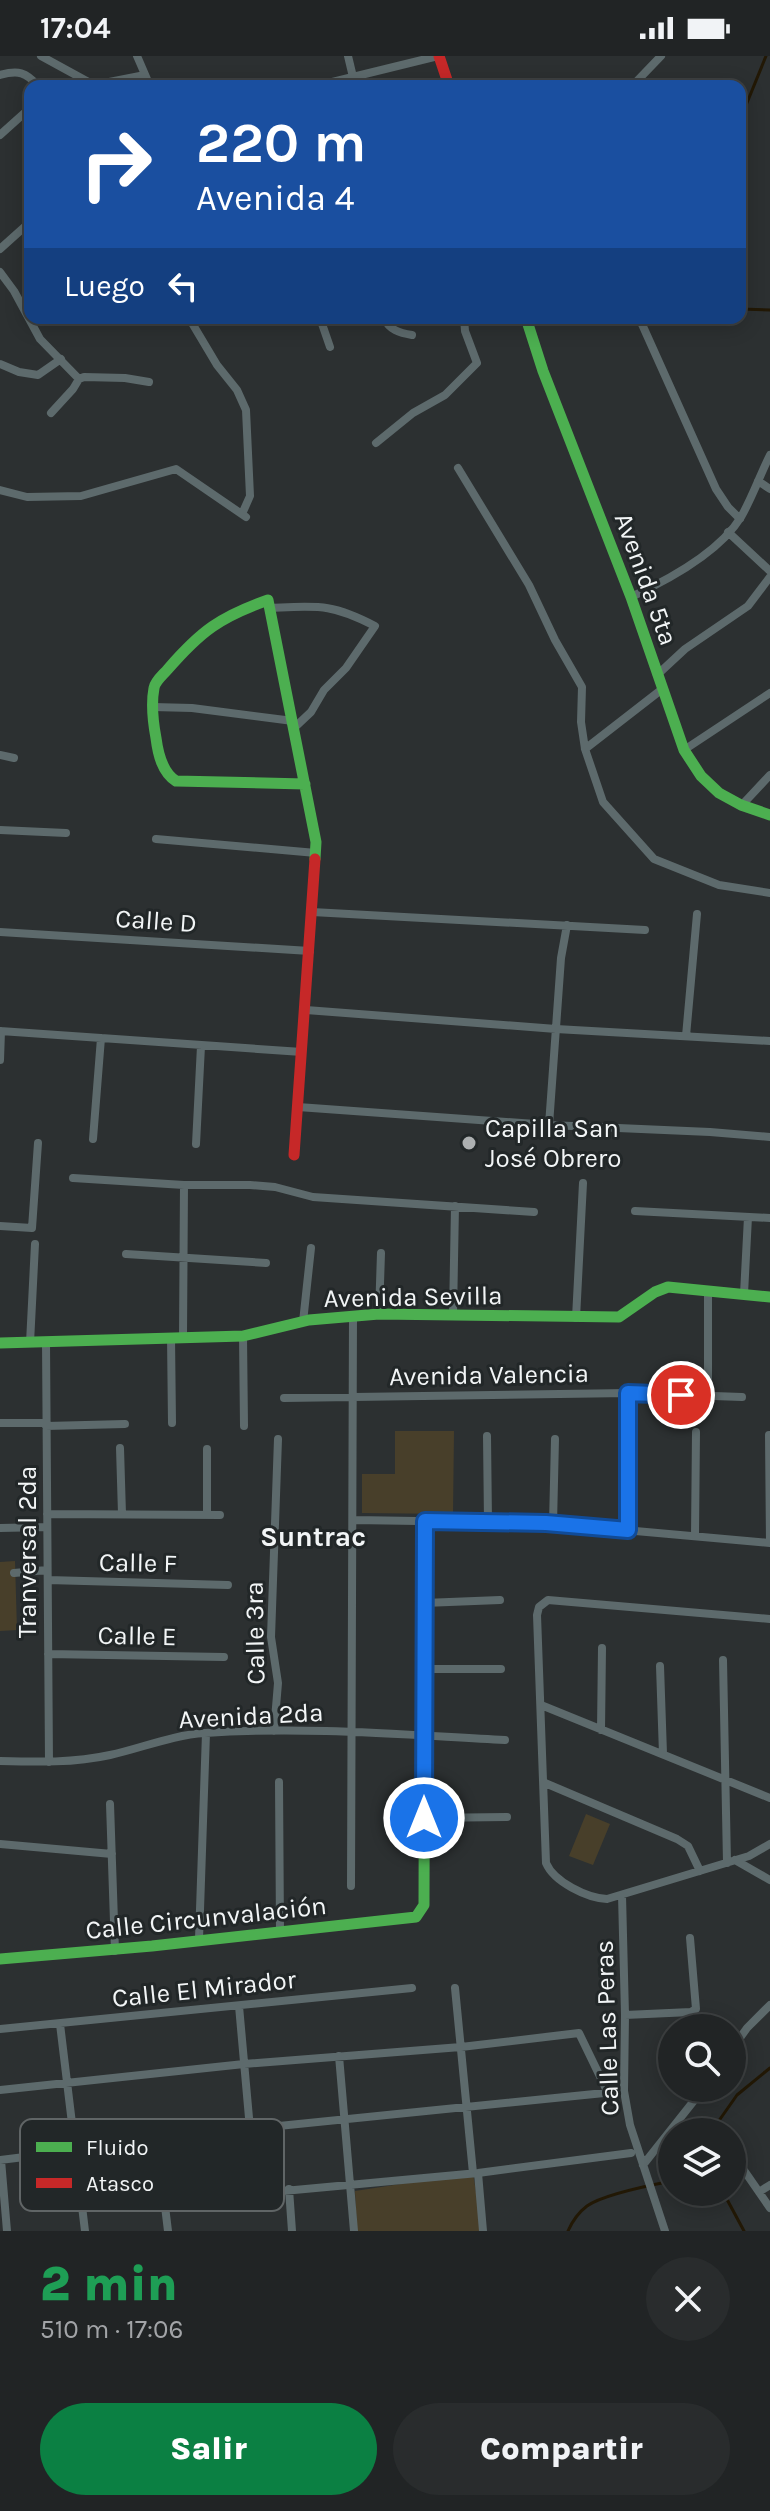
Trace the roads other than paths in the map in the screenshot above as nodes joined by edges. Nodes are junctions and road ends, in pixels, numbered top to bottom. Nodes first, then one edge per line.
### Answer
1 (41, 56) edge
2 (137, 56) edge
3 (348, 56) edge
4 (438, 56) edge
5 (661, 56) edge
6 (365, 74) junction
7 (0, 75) edge
8 (145, 75) junction
9 (353, 77) junction
10 (32, 80) edge
11 (85, 80) edge
12 (120, 80) edge
13 (147, 80) edge
14 (341, 80) edge
15 (366, 80) edge
16 (447, 80) edge
17 (638, 80) edge
18 (24, 113) edge
19 (0, 135) edge
20 (24, 227) edge
21 (0, 249) edge
22 (0, 272) edge
23 (24, 309) edge
24 (32, 324) edge
25 (193, 324) edge
26 (322, 324) edge
27 (387, 324) edge
28 (464, 324) edge
29 (528, 324) edge
30 (642, 324) edge
31 (412, 335) dead end
32 (330, 347) dead end
33 (61, 359) junction
34 (0, 364) edge
35 (79, 379) junction
36 (149, 382) dead end
37 (51, 413) dead end
38 (376, 443) dead end
39 (770, 455) edge
40 (458, 468) dead end
41 (758, 481) junction
42 (770, 489) edge
43 (0, 490) edge
44 (740, 519) junction
45 (728, 532) junction
46 (770, 574) edge
47 (631, 597) junction
48 (269, 608) junction
49 (657, 675) junction
50 (661, 690) junction
51 (770, 693) edge
52 (153, 707) junction
53 (294, 725) junction
54 (585, 749) junction
55 (684, 750) junction
56 (0, 755) edge
57 (14, 758) dead end
58 (770, 775) edge
59 (305, 784) junction
60 (741, 806) junction
61 (770, 815) edge
62 (0, 830) edge
63 (66, 833) dead end
64 (156, 839) dead end
65 (316, 853) junction
66 (770, 893) edge
67 (312, 912) junction
68 (697, 914) dead end
69 (567, 925) junction
70 (645, 930) dead end
71 (0, 932) edge
72 (310, 951) junction
73 (306, 1010) junction
74 (556, 1029) junction
75 (0, 1031) edge
76 (686, 1036) junction
77 (101, 1038) junction
78 (770, 1041) edge
79 (201, 1046) junction
80 (302, 1052) junction
81 (0, 1060) edge
82 (298, 1107) junction
83 (549, 1125) junction
84 (770, 1137) edge
85 (93, 1139) dead end
86 (38, 1143) dead end
87 (196, 1144) dead end
88 (294, 1155) dead end
89 (73, 1178) dead end
90 (583, 1183) dead end
91 (184, 1185) junction
92 (455, 1206) junction
93 (635, 1211) dead end
94 (534, 1212) dead end
95 (748, 1217) junction
96 (770, 1218) edge
97 (0, 1226) edge
98 (35, 1244) dead end
99 (311, 1248) dead end
100 (381, 1253) dead end
101 (126, 1254) dead end
102 (185, 1257) junction
103 (266, 1263) dead end
104 (708, 1291) junction
105 (744, 1294) junction
106 (770, 1297) edge
107 (379, 1314) junction
108 (453, 1315) junction
109 (353, 1316) junction
110 (576, 1318) junction
111 (303, 1322) junction
112 (243, 1336) junction
113 (177, 1337) junction
114 (46, 1342) junction
115 (0, 1343) edge
116 (30, 1343) junction
117 (628, 1393) junction
118 (708, 1395) junction
119 (353, 1397) junction
120 (742, 1397) dead end
121 (284, 1398) dead end
122 (0, 1423) edge
123 (172, 1423) dead end
124 (46, 1424) junction
125 (125, 1424) dead end
126 (244, 1426) dead end
127 (696, 1432) dead end
128 (769, 1435) edge
129 (487, 1436) dead end
130 (278, 1439) dead end
131 (555, 1439) dead end
132 (120, 1448) dead end
133 (207, 1449) dead end
134 (47, 1514) junction
135 (122, 1514) junction
136 (207, 1515) junction
137 (220, 1515) dead end
138 (354, 1520) junction
139 (425, 1521) junction
140 (488, 1522) junction
141 (553, 1524) junction
142 (47, 1527) junction
143 (0, 1528) edge
144 (628, 1530) junction
145 (695, 1536) junction
146 (770, 1543) edge
147 (47, 1570) junction
148 (14, 1573) dead end
149 (48, 1580) junction
150 (228, 1585) dead end
151 (500, 1600) dead end
152 (424, 1603) junction
153 (770, 1619) edge
154 (602, 1648) dead end
155 (48, 1654) junction
156 (224, 1657) dead end
157 (723, 1660) dead end
158 (660, 1666) dead end
159 (424, 1669) junction
160 (501, 1669) dead end
161 (541, 1705) junction
162 (601, 1730) junction
163 (274, 1731) junction
164 (352, 1732) junction
165 (206, 1733) junction
166 (423, 1736) junction
167 (505, 1740) dead end
168 (663, 1754) junction
169 (0, 1761) edge
170 (49, 1762) junction
171 (725, 1780) junction
172 (279, 1782) dead end
173 (545, 1783) junction
174 (770, 1798) edge
175 (110, 1804) dead end
176 (507, 1817) dead end
177 (424, 1818) junction
178 (0, 1844) edge
179 (770, 1844) edge
180 (112, 1854) junction
181 (731, 1862) junction
182 (700, 1871) junction
183 (770, 1880) edge
184 (351, 1886) dead end
185 (622, 1895) junction
186 (607, 1899) junction
187 (623, 1913) junction
188 (280, 1932) junction
189 (690, 1938) dead end
190 (199, 1939) junction
191 (115, 1951) junction
192 (0, 1959) edge
193 (412, 1988) dead end
194 (455, 1988) dead end
195 (770, 2005) edge
196 (239, 2006) junction
197 (625, 2015) junction
198 (60, 2024) junction
199 (0, 2029) edge
200 (746, 2029) edge
201 (461, 2047) junction
202 (339, 2056) junction
203 (244, 2064) junction
204 (68, 2085) junction
205 (0, 2090) edge
206 (624, 2091) junction
207 (608, 2093) junction
208 (694, 2102) edge
209 (465, 2106) junction
210 (72, 2119) edge
211 (249, 2119) edge
212 (346, 2120) junction
213 (284, 2126) edge
214 (631, 2153) dead end
215 (1, 2160) edge
216 (644, 2168) junction
217 (475, 2173) junction
218 (746, 2173) edge
219 (349, 2185) junction
220 (770, 2185) edge
221 (289, 2189) junction
222 (284, 2190) edge
223 (759, 2192) junction
224 (770, 2208) edge
225 (83, 2211) edge
226 (165, 2211) edge
227 (7, 2231) edge
228 (85, 2231) edge
229 (168, 2231) edge
230 (292, 2231) edge
231 (354, 2231) edge
232 (483, 2231) edge
233 (665, 2231) edge

1 - 11 street
2 - 8 street
3 - 9 street
4 - 6 street
4 - 16 street
5 - 17 street
6 - 9 street
6 - 15 street
7 - 10 street
8 - 12 street
8 - 13 street
9 - 14 street
18 - 19 street
20 - 21 street
22 - 23 street
24 - 33 street
25 - 43 street
26 - 32 street
27 - 31 street
28 - 38 street
29 - 47 street, Avenida 5ta
30 - 44 street
33 - 34 street
33 - 35 street
35 - 36 street
35 - 37 street
39 - 41 street
40 - 54 street
41 - 42 street
41 - 44 street
44 - 45 street
45 - 46 street
45 - 47 street
46 - 49 street
47 - 49 street, Avenida 5ta
48 - 52 street
48 - 53 street
48 - 53 street
49 - 50 street, Avenida 5ta
50 - 54 street
50 - 55 street, Avenida 5ta
51 - 55 street
52 - 53 street
52 - 59 street
53 - 59 street
54 - 66 street
55 - 60 street, Avenida 5ta
56 - 57 street
58 - 60 street
59 - 65 street
60 - 61 street, Avenida 5ta
62 - 63 street
64 - 65 street
65 - 67 street
67 - 69 street
67 - 72 street
68 - 76 street
69 - 70 street
69 - 74 street
71 - 72 street, Calle D
72 - 73 street
73 - 74 street
73 - 80 street
74 - 76 street
74 - 83 street
75 - 77 street
75 - 81 street
76 - 78 street
77 - 79 street
77 - 85 street
79 - 80 street
79 - 87 street
80 - 82 street
82 - 83 street
82 - 88 street
83 - 84 street
86 - 97 street
89 - 91 street
90 - 110 street
91 - 92 street
91 - 102 street
92 - 94 street
92 - 108 street
93 - 95 street
95 - 96 street
95 - 105 street
98 - 116 street
99 - 111 street
100 - 107 street
101 - 102 street
102 - 103 street
102 - 113 street
104 - 105 street, Avenida Sevilla
104 - 110 street, Avenida Sevilla
104 - 118 street
105 - 106 street, Avenida Sevilla
107 - 108 street, Avenida Sevilla
107 - 109 street, Avenida Sevilla
108 - 110 street, Avenida Sevilla
109 - 111 street, Avenida Sevilla
109 - 119 street
111 - 112 street, Avenida Sevilla
112 - 113 street, Avenida Sevilla
112 - 126 street
113 - 114 street, Avenida Sevilla
113 - 123 street
114 - 116 street, Avenida Sevilla
114 - 124 street, Tranversal 2da
115 - 116 street, Avenida Sevilla
117 - 118 street, Avenida Valencia
117 - 119 street, Avenida Valencia
117 - 144 street
118 - 120 street, Avenida Valencia
119 - 121 street, Avenida Valencia
119 - 138 street
122 - 124 street
124 - 125 street
124 - 134 street, Tranversal 2da
127 - 145 street
128 - 146 street
129 - 140 street
130 - 163 street, Calle 3ra
131 - 141 street
132 - 135 street
133 - 136 street
134 - 135 street
134 - 142 street, Tranversal 2da
135 - 136 street
136 - 137 street
138 - 139 street
138 - 164 street
139 - 140 street
139 - 152 street
140 - 141 street
141 - 144 street
142 - 143 street
142 - 147 street, Tranversal 2da
144 - 145 street
145 - 146 street
147 - 148 street
147 - 149 street, Tranversal 2da
149 - 150 street, Calle F
149 - 155 street, Tranversal 2da
151 - 152 street
152 - 159 street
153 - 161 street
154 - 162 street
155 - 156 street, Calle E
155 - 170 street, Tranversal 2da
157 - 171 street
158 - 168 street
159 - 160 street
159 - 166 street
161 - 162 street
161 - 173 street
162 - 168 street
163 - 164 street, Avenida 2da
163 - 165 street, Avenida 2da
164 - 166 street, Avenida 2da
164 - 184 street
165 - 170 street, Avenida 2da
165 - 190 street
166 - 167 street, Avenida 2da
166 - 177 street
168 - 171 street
169 - 170 street, Avenida 2da
171 - 174 street
171 - 181 street
172 - 188 street
173 - 182 street
173 - 186 street, Calle Las Peras
175 - 180 street
176 - 177 street
177 - 188 street, Calle Circunvalación
178 - 180 street
179 - 181 street
180 - 191 street
181 - 182 street
181 - 183 street
182 - 185 street
185 - 186 street
185 - 187 street, Calle Las Peras
186 - 187 street, Calle Las Peras
187 - 197 street, Calle Las Peras
188 - 190 street, Calle Circunvalación
189 - 197 street
190 - 191 street, Calle Circunvalación
191 - 192 street, Calle Circunvalación
193 - 196 street, Calle El Mirador
194 - 201 street
195 - 200 street
196 - 198 street, Calle El Mirador
196 - 203 street
197 - 206 street, Calle Las Peras
198 - 199 street, Calle El Mirador
198 - 204 street
201 - 202 street
201 - 207 street
201 - 209 street
202 - 203 street
202 - 212 street
203 - 204 street
203 - 211 street
204 - 205 street
204 - 210 street
206 - 207 street
206 - 216 street, Calle Las Peras
207 - 209 street
208 - 216 street
209 - 212 street
209 - 217 street
212 - 213 street
212 - 219 street
214 - 217 street
215 - 227 street
216 - 233 street, Calle Las Peras
217 - 219 street
217 - 232 street
218 - 223 street
219 - 221 street
219 - 231 street
220 - 223 street
221 - 222 street
221 - 230 street
223 - 224 street
225 - 228 street
226 - 229 street

